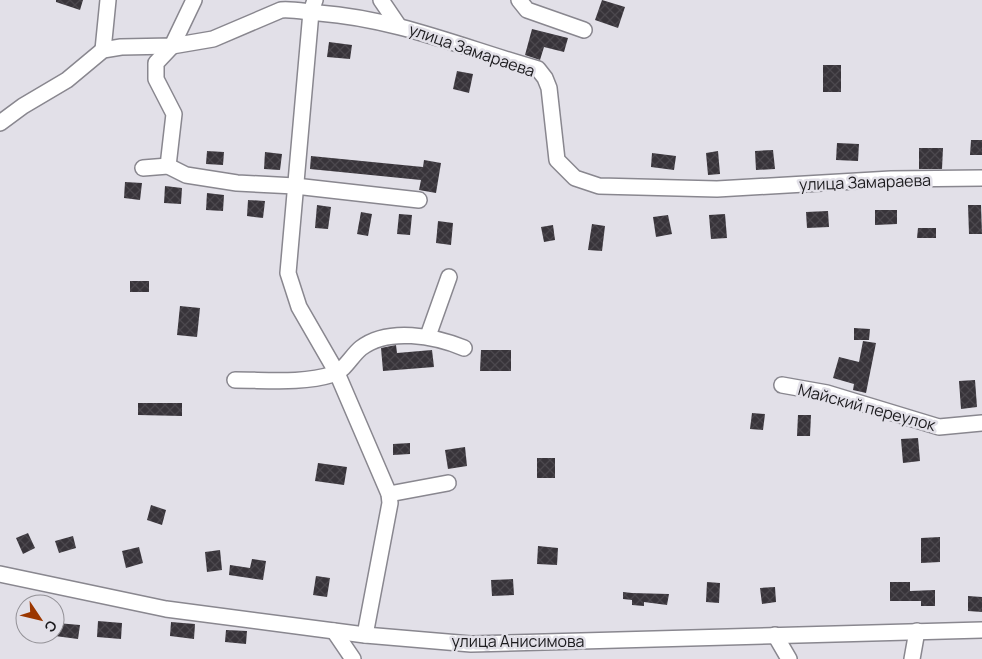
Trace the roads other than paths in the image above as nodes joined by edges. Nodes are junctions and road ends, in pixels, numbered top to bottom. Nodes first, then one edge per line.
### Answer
1 (108, 0) edge
2 (194, 0) edge
3 (381, 0) edge
4 (519, 0) edge
5 (313, 6) edge
6 (398, 25) junction
7 (584, 30) dead end
8 (172, 46) junction
9 (121, 47) junction
10 (103, 50) junction
11 (156, 63) junction
12 (0, 123) edge
13 (168, 166) junction
14 (143, 168) dead end
15 (982, 178) edge
16 (296, 186) junction
17 (419, 200) dead end
18 (449, 277) dead end
19 (428, 336) junction
20 (464, 348) dead end
21 (337, 373) junction
22 (234, 380) dead end
23 (782, 385) dead end
24 (982, 423) edge
25 (448, 483) dead end
26 (390, 494) junction
27 (0, 574) edge
28 (982, 630) edge
29 (334, 631) junction
30 (916, 631) junction
31 (365, 635) junction
32 (774, 636) junction
33 (353, 659) edge
34 (790, 659) edge
35 (912, 659) edge

1 - 10 street
2 - 8 street
3 - 6 street
4 - 7 street
5 - 6 street, улица Замараева
5 - 8 street, улица Замараева
5 - 16 street
6 - 15 street, улица Замараева
8 - 9 street, улица Замараева
8 - 11 street
9 - 10 street, улица Замараева
9 - 11 street
10 - 12 street
11 - 13 street
13 - 14 street
13 - 16 street
16 - 17 street
16 - 21 street
18 - 19 street
19 - 20 street
19 - 21 street
21 - 22 street
21 - 26 street
23 - 24 street, Майский переулок
25 - 26 street
26 - 31 street
27 - 29 street, улица Анисимова
28 - 30 street, улица Анисимова
29 - 31 street, улица Анисимова
29 - 33 street
30 - 32 street, улица Анисимова
30 - 35 street
31 - 32 street, улица Анисимова
32 - 34 street

